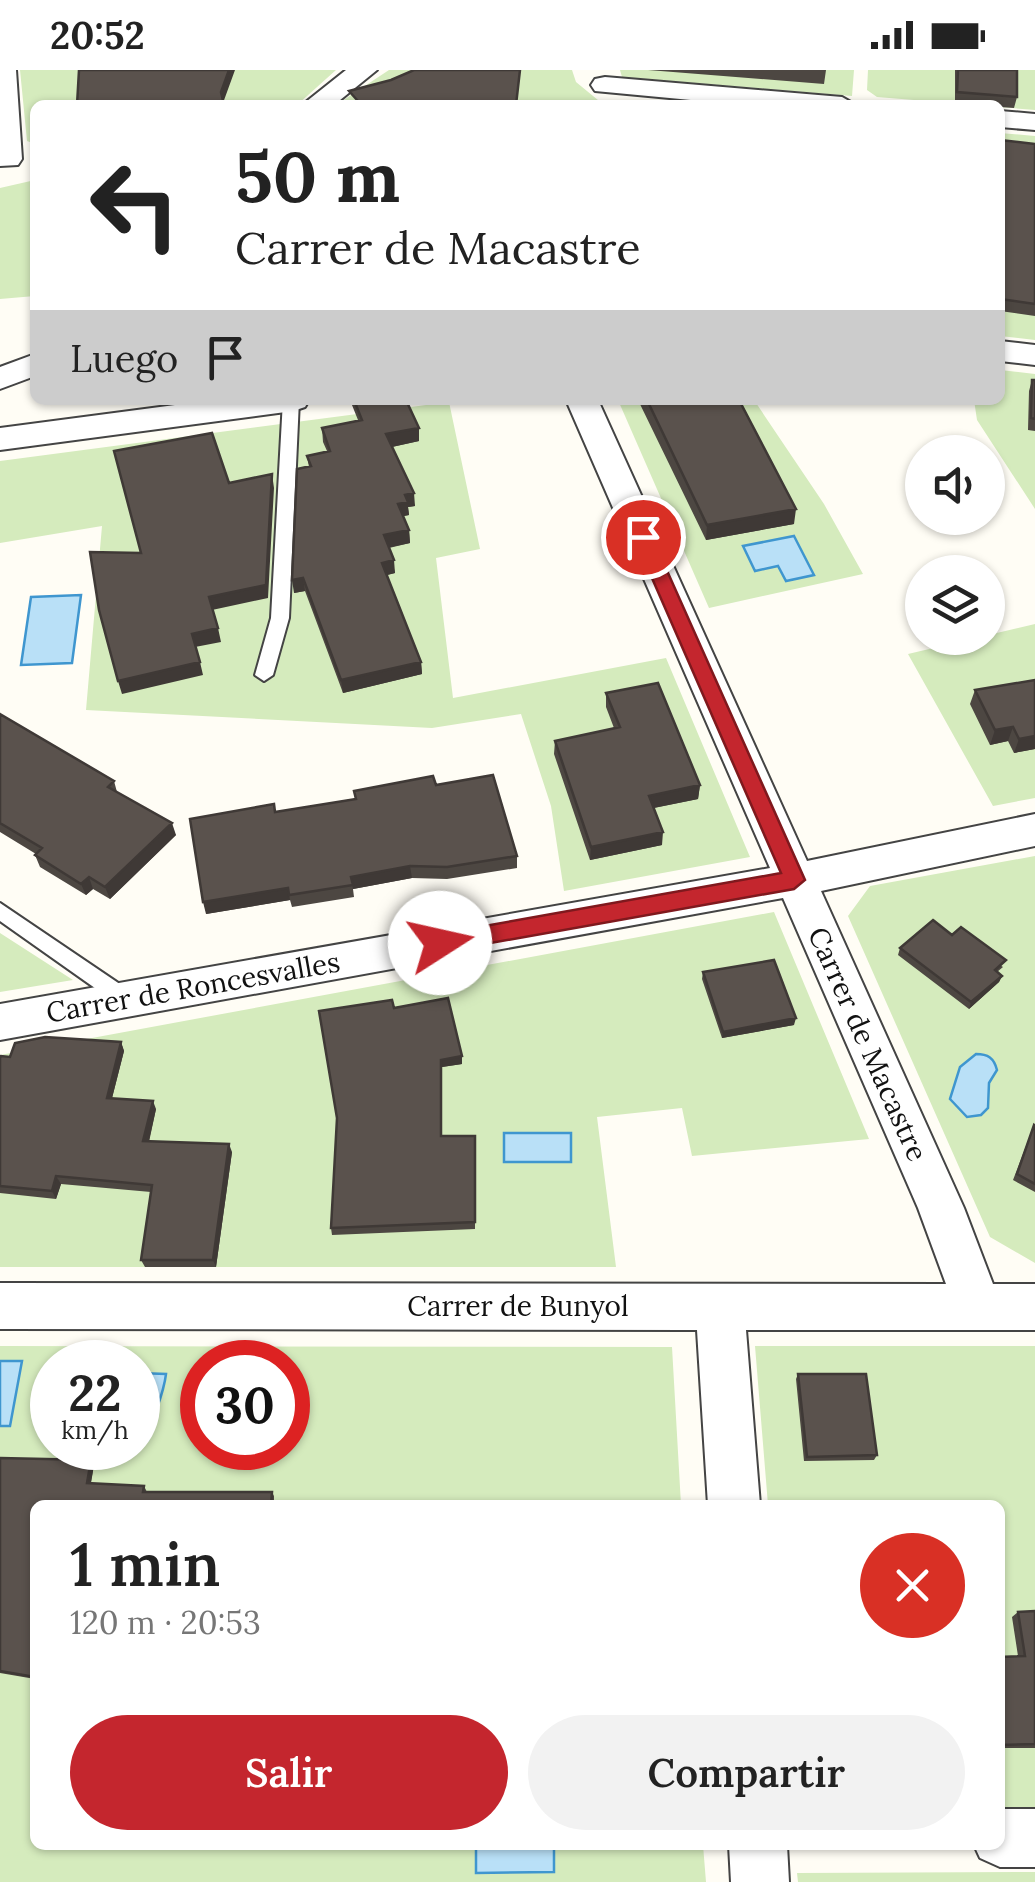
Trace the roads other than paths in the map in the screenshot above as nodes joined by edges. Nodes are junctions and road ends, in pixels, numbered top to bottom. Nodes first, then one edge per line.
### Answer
1 (2, 70) edge
2 (363, 70) edge
3 (602, 78) edge
4 (323, 100) edge
5 (626, 100) edge
6 (798, 100) edge
7 (1005, 119) edge
8 (1035, 122) edge
9 (14, 158) edge
10 (1005, 352) edge
11 (1035, 355) edge
12 (30, 366) edge
13 (0, 379) edge
14 (255, 405) edge
15 (292, 405) edge
16 (584, 405) edge
17 (0, 439) edge
18 (264, 676) dead end
19 (1035, 830) edge
20 (794, 880) junction
21 (0, 912) edge
22 (126, 999) junction
23 (0, 1022) edge
24 (0, 1306) edge
25 (720, 1306) junction
26 (978, 1306) junction
27 (1035, 1307) edge
28 (734, 1500) edge
29 (1005, 1838) edge
30 (1035, 1838) edge
31 (758, 1850) edge
32 (760, 1882) edge

1 - 9 street
2 - 4 street
3 - 5 street
3 - 6 street
7 - 8 street
10 - 11 street
12 - 13 street
14 - 17 street
15 - 18 lane
16 - 20 street, Carrer de Macastre
19 - 20 street, Carrer de Roncesvalles
20 - 22 street, Carrer de Roncesvalles
20 - 26 street, Carrer de Macastre
21 - 22 lane
22 - 23 street, Carrer de Roncesvalles
24 - 25 street, Carrer de Bunyol
25 - 26 street, Carrer de Bunyol
25 - 28 street
26 - 27 street, Carrer de Bunyol
29 - 30 street
31 - 32 street

